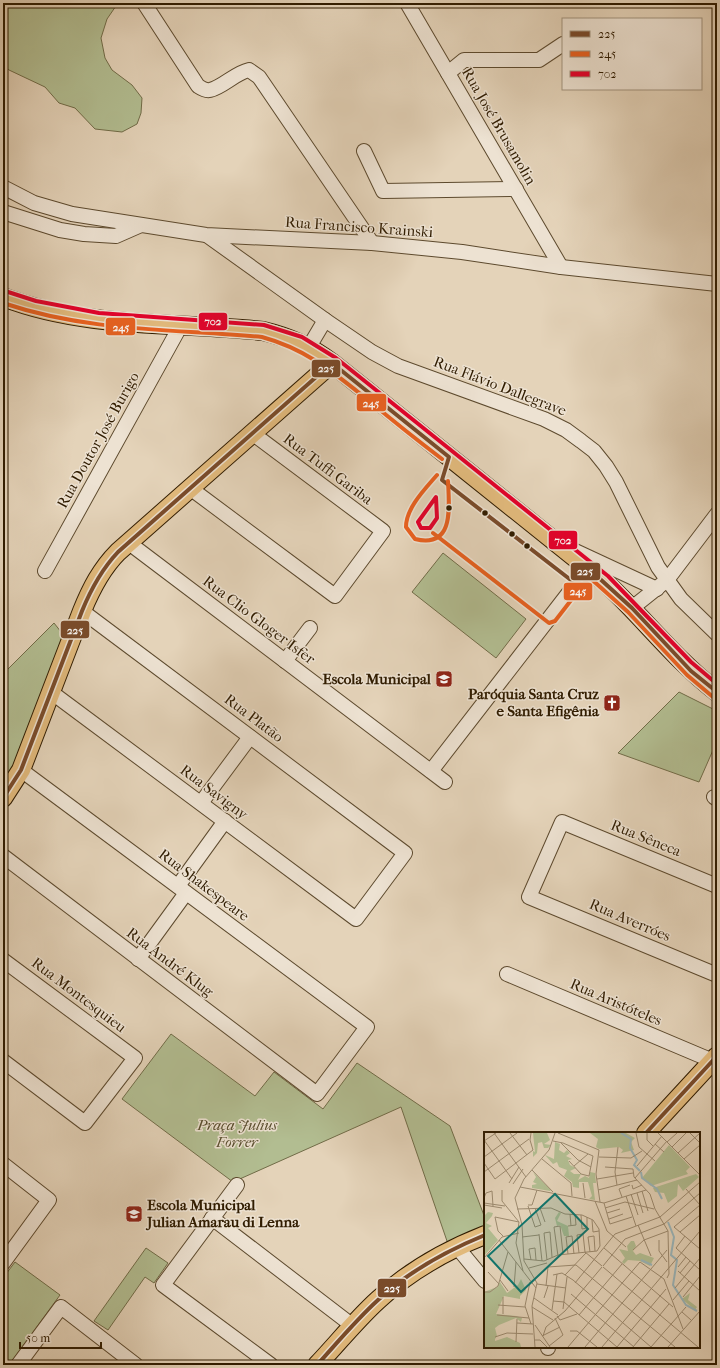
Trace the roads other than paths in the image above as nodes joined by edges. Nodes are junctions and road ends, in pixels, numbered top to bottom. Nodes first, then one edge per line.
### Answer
1 (144, 3) edge
2 (407, 3) edge
3 (562, 45) edge
4 (448, 73) junction
5 (364, 151) dead end
6 (3, 187) edge
7 (516, 189) junction
8 (3, 212) edge
9 (141, 225) junction
10 (206, 235) junction
11 (372, 243) junction
12 (561, 267) junction
13 (717, 284) edge
14 (3, 297) edge
15 (325, 320) junction
16 (181, 325) junction
17 (309, 347) junction
18 (332, 363) junction
19 (252, 433) junction
20 (190, 488) junction
21 (717, 514) edge
22 (554, 541) junction
23 (129, 543) junction
24 (588, 568) junction
25 (45, 571) dead end
26 (662, 584) junction
27 (632, 608) junction
28 (82, 611) junction
29 (310, 628) dead end
30 (717, 634) edge
31 (285, 661) junction
32 (51, 692) junction
33 (717, 692) edge
34 (250, 737) junction
35 (21, 770) junction
36 (431, 771) junction
37 (445, 782) dead end
38 (3, 798) edge
39 (201, 803) junction
40 (226, 821) junction
41 (3, 856) edge
42 (717, 886) edge
43 (182, 890) junction
44 (529, 897) joint
45 (356, 919) joint
46 (138, 958) junction
47 (3, 960) edge
48 (506, 974) dead end
49 (717, 975) edge
50 (715, 1059) edge
51 (3, 1061) edge
52 (317, 1094) joint
53 (647, 1132) edge
54 (3, 1164) edge
55 (237, 1185) dead end
56 (212, 1218) junction
57 (484, 1234) edge
58 (457, 1248) junction
59 (3, 1263) edge
60 (484, 1280) edge
61 (353, 1326) junction
62 (18, 1365) edge
63 (136, 1365) edge
64 (271, 1365) edge
65 (317, 1365) edge

1 - 11 street
2 - 4 street, Rua José Brusamolin
3 - 4 street
4 - 7 street, Rua José Brusamolin
5 - 7 street
6 - 9 street
7 - 12 street, Rua José Brusamolin
8 - 9 street
9 - 10 street, Rua Francisco Krainski
10 - 11 street, Rua Francisco Krainski
10 - 15 street, Rua Flávio Dallegrave
11 - 12 street, Rua Francisco Krainski
12 - 13 street, Rua Francisco Krainski
14 - 16 main road
15 - 17 street
15 - 26 street, Rua Flávio Dallegrave
16 - 17 main road
16 - 25 street, Rua Doutor José Burigo
17 - 18 main road
18 - 19 main road
18 - 22 main road
19 - 20 main road
19 - 20 street, Rua Tuffi Gariba
20 - 23 main road
21 - 26 street
22 - 24 main road
22 - 26 street
23 - 28 main road
23 - 31 street, Rua Clio Gloger Isfer
24 - 27 main road
24 - 36 street
26 - 27 street
26 - 30 street, Rua Flávio Dallegrave
27 - 33 main road
28 - 32 main road
28 - 34 street, Rua Platão
29 - 31 street
31 - 36 street, Rua Clio Gloger Isfer
32 - 35 main road
32 - 39 street, Rua Savigny
34 - 39 street
34 - 45 street, Rua Platão
35 - 38 main road
35 - 43 street, Rua Shakespeare
36 - 37 street, Rua Clio Gloger Isfer
39 - 40 street, Rua Savigny
40 - 43 street
40 - 45 street, Rua Savigny
41 - 46 street, Rua André Klug
42 - 44 street, Rua Sêneca
43 - 46 street
43 - 52 street, Rua Shakespeare
44 - 49 street, Rua Averróes
46 - 52 street, Rua André Klug
47 - 51 street, Rua Montesquieu
48 - 50 street, Rua Aristóteles
50 - 53 main road
54 - 59 street
55 - 56 street
56 - 61 street
56 - 64 street
57 - 58 main road
58 - 60 street
58 - 61 main road
61 - 65 main road
62 - 63 street

